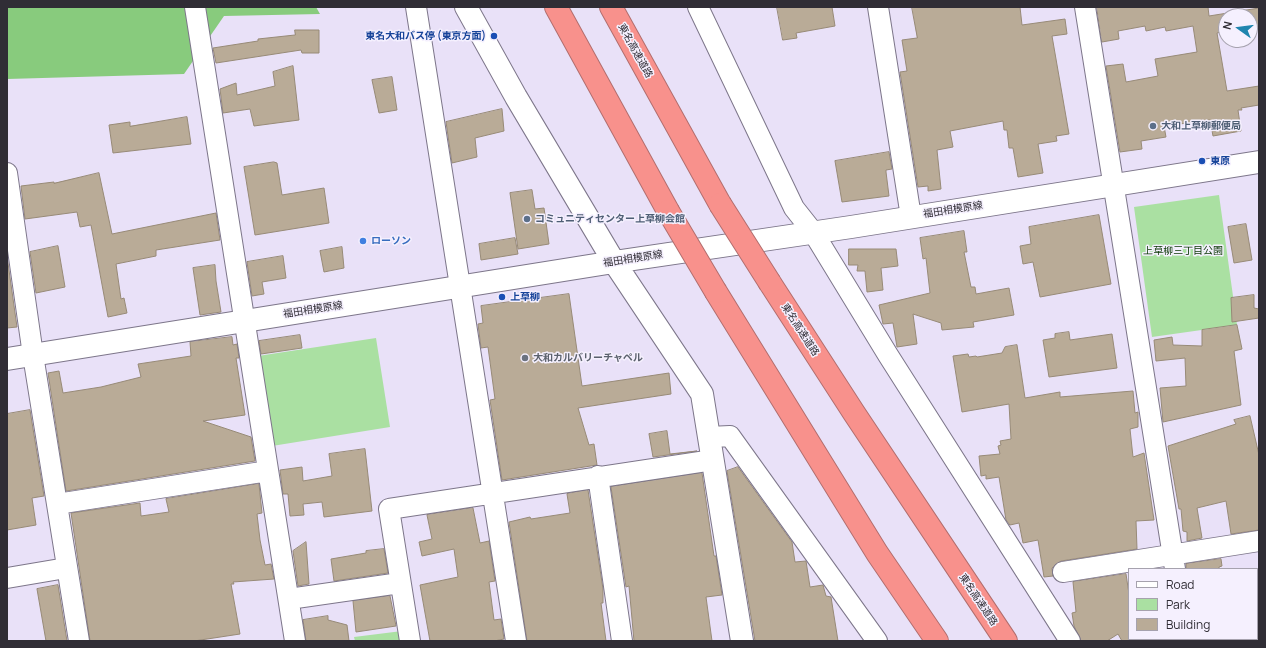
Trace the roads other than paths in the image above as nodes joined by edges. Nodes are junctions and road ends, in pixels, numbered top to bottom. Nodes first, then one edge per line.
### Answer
1 (195, 7) edge
2 (416, 7) edge
3 (466, 7) edge
4 (556, 7) edge
5 (611, 7) edge
6 (698, 7) edge
7 (878, 7) edge
8 (1085, 7) edge
9 (1259, 162) edge
10 (7, 173) edge
11 (1113, 184) junction
12 (911, 217) junction
13 (813, 232) junction
14 (614, 262) junction
15 (459, 287) junction
16 (244, 321) junction
17 (33, 354) junction
18 (7, 359) edge
19 (709, 437) junction
20 (713, 460) junction
21 (268, 471) junction
22 (598, 476) junction
23 (493, 494) junction
24 (57, 504) junction
25 (1259, 541) edge
26 (1174, 562) edge
27 (66, 568) junction
28 (1063, 572) dead end
29 (7, 578) edge
30 (400, 583) junction
31 (288, 599) junction
32 (875, 640) edge
33 (78, 641) edge
34 (295, 641) edge
35 (410, 641) edge
36 (516, 641) edge
37 (622, 641) edge
38 (742, 641) edge
39 (937, 641) edge
40 (1006, 641) edge
41 (1070, 641) edge

1 - 16 street
2 - 15 street
3 - 14 street
4 - 39 highway, bridge
5 - 40 highway, 東名高速道路, bridge
6 - 13 street
7 - 12 street
8 - 11 street
9 - 11 street, 福田相模原線
10 - 17 street
11 - 12 street, 福田相模原線
11 - 26 street
12 - 13 street, 福田相模原線
13 - 14 street, 福田相模原線
13 - 41 street
14 - 15 street, 福田相模原線
14 - 19 street
15 - 16 street, 福田相模原線
15 - 23 street
16 - 17 street, 福田相模原線
16 - 21 street
17 - 18 street, 福田相模原線
17 - 24 street
19 - 20 street
19 - 32 street
20 - 22 street
20 - 38 street
21 - 24 street
21 - 31 street
22 - 23 street
22 - 37 street
23 - 30 street
23 - 36 street
24 - 27 street
25 - 26 street
26 - 28 street
27 - 29 street
27 - 33 street
30 - 31 street
30 - 35 street
31 - 34 street

